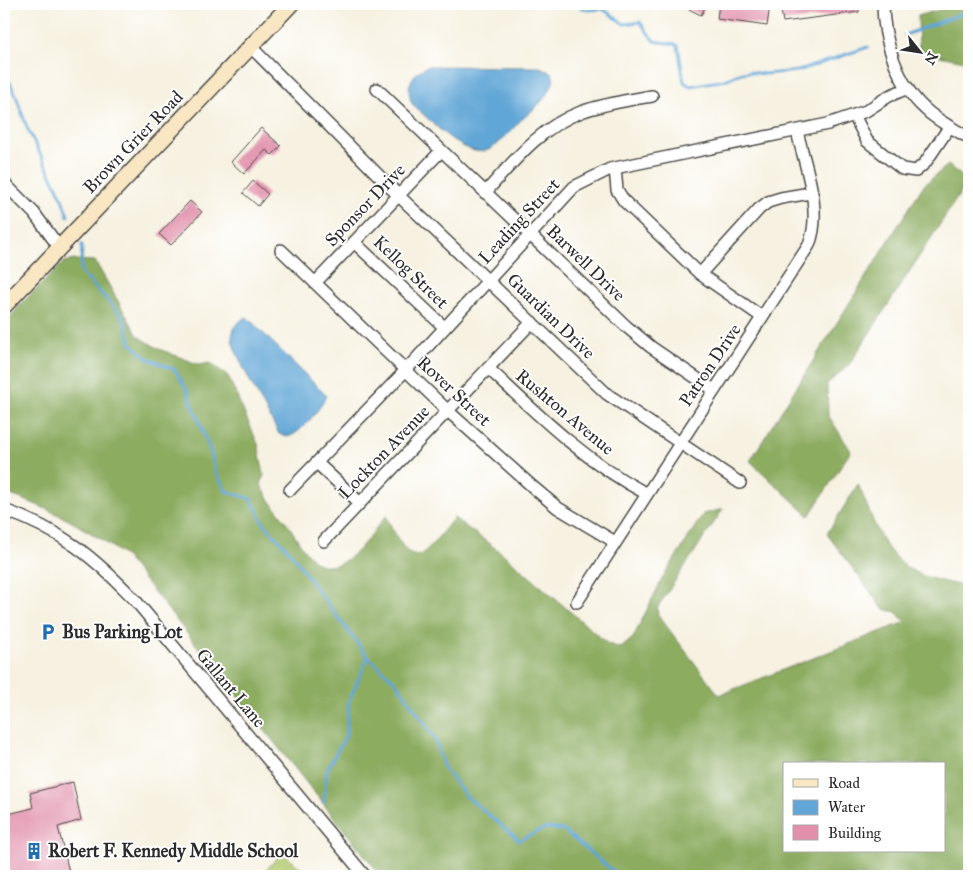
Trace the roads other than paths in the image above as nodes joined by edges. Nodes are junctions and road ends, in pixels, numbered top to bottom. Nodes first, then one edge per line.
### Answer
1 (291, 4) edge
2 (883, 4) edge
3 (250, 46) junction
4 (908, 88) junction
5 (377, 89) dead end
6 (652, 96) dead end
7 (854, 115) junction
8 (950, 126) junction
9 (797, 131) junction
10 (964, 134) dead end
11 (441, 151) junction
12 (614, 168) junction
13 (4, 183) edge
14 (484, 193) junction
15 (810, 193) junction
16 (399, 196) junction
17 (530, 235) junction
18 (354, 242) junction
19 (59, 246) junction
20 (281, 250) dead end
21 (700, 274) junction
22 (489, 280) junction
23 (315, 283) junction
24 (4, 306) edge
25 (762, 317) junction
26 (532, 322) junction
27 (444, 328) junction
28 (488, 368) junction
29 (406, 370) junction
30 (714, 390) junction
31 (448, 411) junction
32 (679, 442) junction
33 (317, 463) junction
34 (740, 483) dead end
35 (290, 490) dead end
36 (647, 494) junction
37 (360, 503) junction
38 (4, 510) edge
39 (324, 541) dead end
40 (615, 542) junction
41 (577, 602) dead end
42 (365, 876) edge

1 - 3 main road, Brown Grier Road
2 - 4 street
3 - 16 street, Guardian Drive
3 - 19 main road, Brown Grier Road
4 - 7 street, Leading Street
4 - 8 street
5 - 11 street, Barwell Drive
6 - 14 street
7 - 8 street
7 - 9 street, Leading Street
8 - 10 street
9 - 12 street, Leading Street
9 - 15 street, Patron Drive
11 - 14 street, Barwell Drive
11 - 16 street, Sponsor Drive
12 - 17 street, Leading Street
12 - 21 street
13 - 19 street
14 - 17 street, Barwell Drive
15 - 21 street
15 - 25 street, Patron Drive
16 - 18 street, Sponsor Drive
16 - 22 street, Guardian Drive
17 - 22 street, Leading Street
17 - 30 street, Barwell Drive
18 - 23 street, Sponsor Drive
18 - 27 street, Kellog Street
19 - 24 main road, Brown Grier Road
20 - 23 street, Rover Street
21 - 25 street
22 - 26 street, Guardian Drive
22 - 27 street, Leading Street
23 - 29 street, Rover Street
25 - 30 street, Patron Drive
26 - 28 street, Lockton Avenue
26 - 32 street, Guardian Drive
27 - 29 street, Leading Street
28 - 31 street, Lockton Avenue
28 - 36 street, Rushton Avenue
29 - 31 street, Rover Street
29 - 33 street, Leading Street
30 - 32 street, Patron Drive
31 - 37 street, Lockton Avenue
31 - 40 street, Rover Street
32 - 34 street, Guardian Drive
32 - 36 street, Patron Drive
33 - 35 street, Leading Street
33 - 37 street
36 - 40 street, Patron Drive
37 - 39 street, Lockton Avenue
38 - 42 street, Gallant Lane
40 - 41 street, Patron Drive

